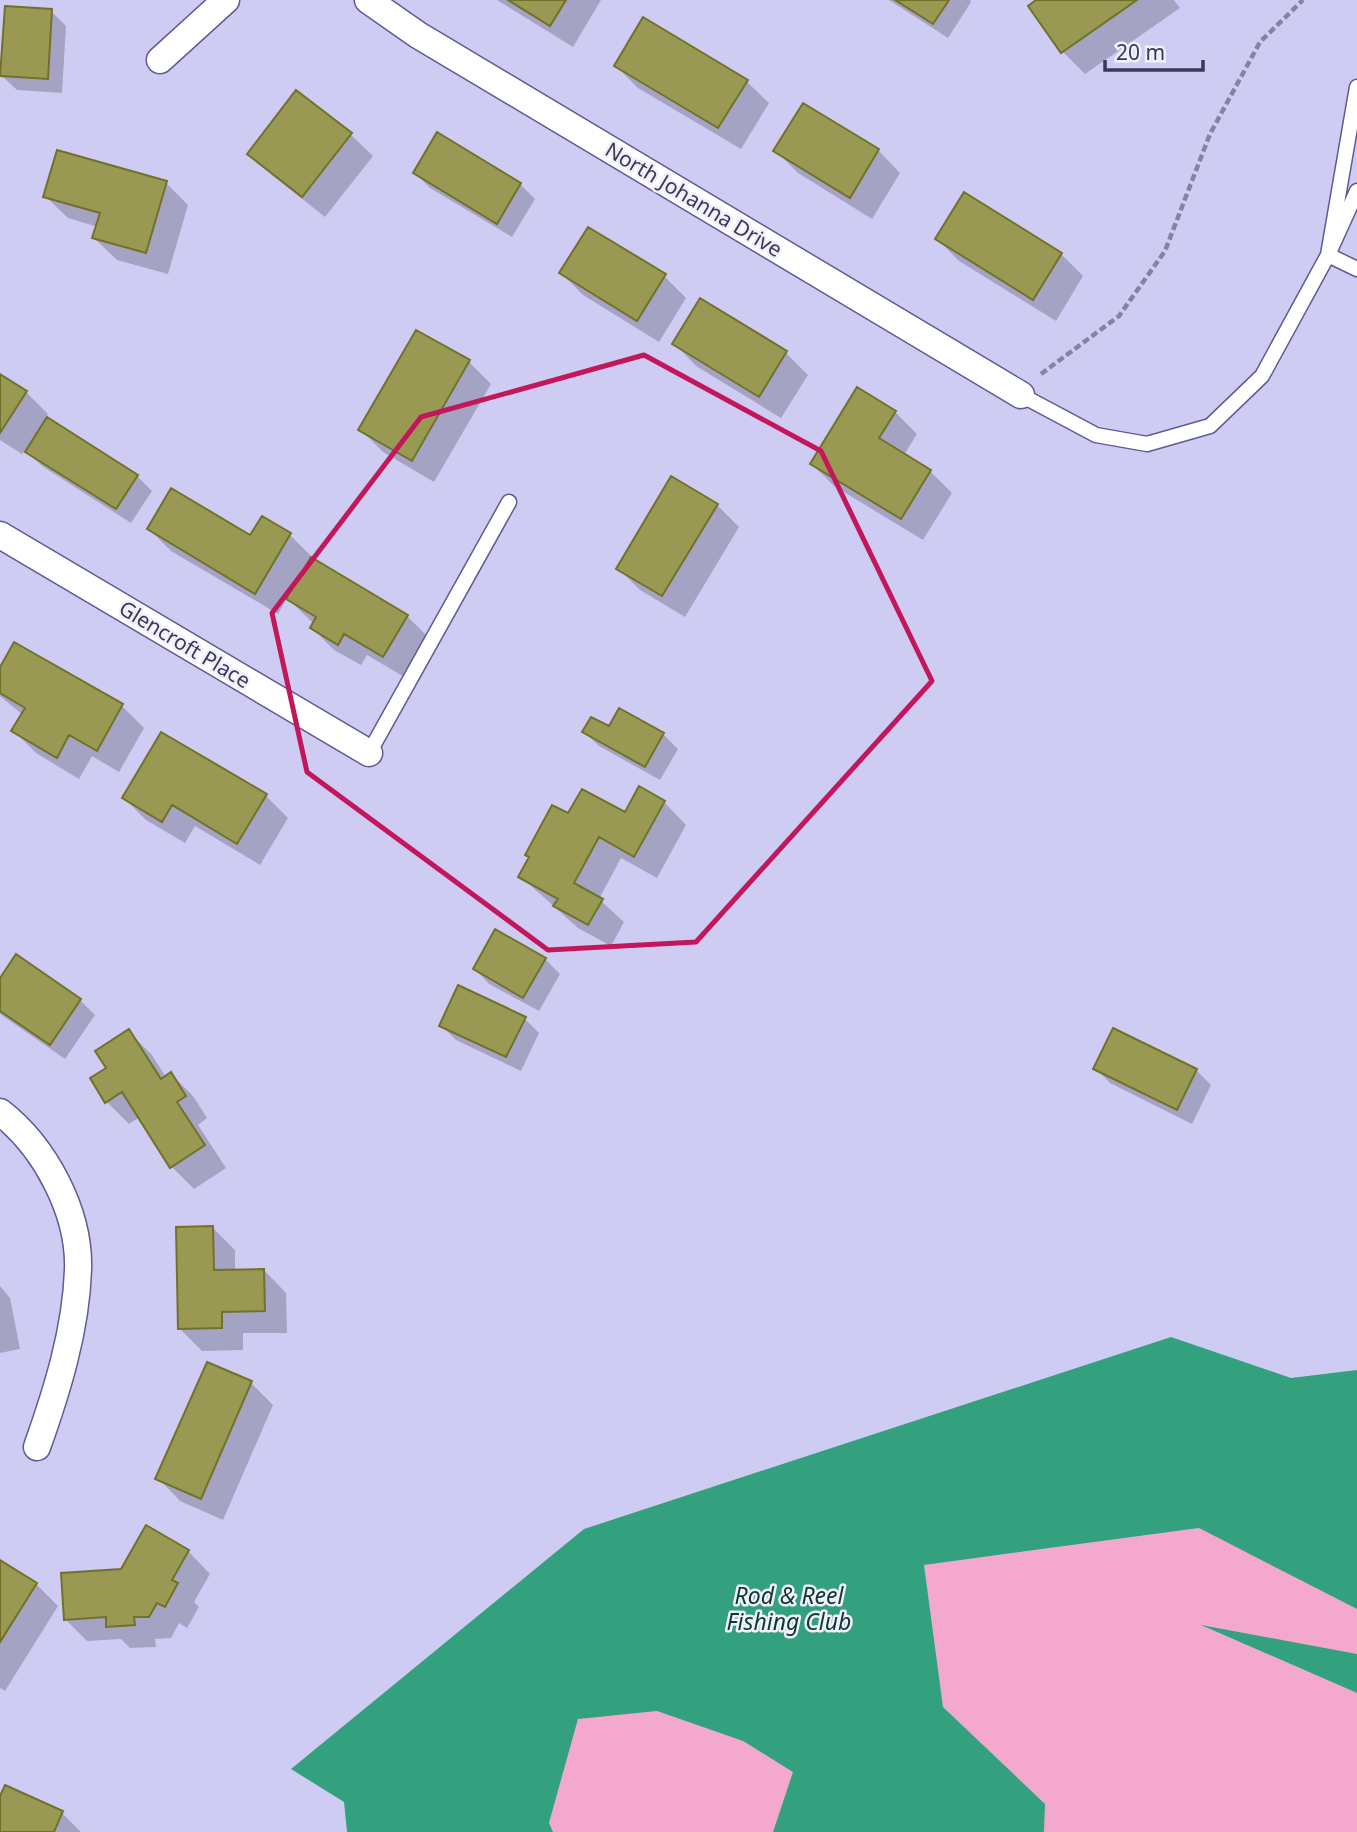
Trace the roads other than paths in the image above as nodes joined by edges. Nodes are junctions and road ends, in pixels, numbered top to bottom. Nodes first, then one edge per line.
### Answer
1 (226, 0) edge
2 (368, 0) edge
3 (160, 60) dead end
4 (1357, 87) edge
5 (1357, 191) edge
6 (1328, 255) junction
7 (1357, 269) edge
8 (1021, 395) joint
9 (509, 502) dead end
10 (0, 535) edge
11 (369, 753) joint
12 (0, 1112) edge
13 (37, 1447) dead end

1 - 3 street
2 - 8 street, North Johanna Drive
4 - 6 lane
5 - 6 lane
6 - 7 lane
6 - 8 lane
9 - 11 lane
10 - 11 street, Glencroft Place
12 - 13 street

